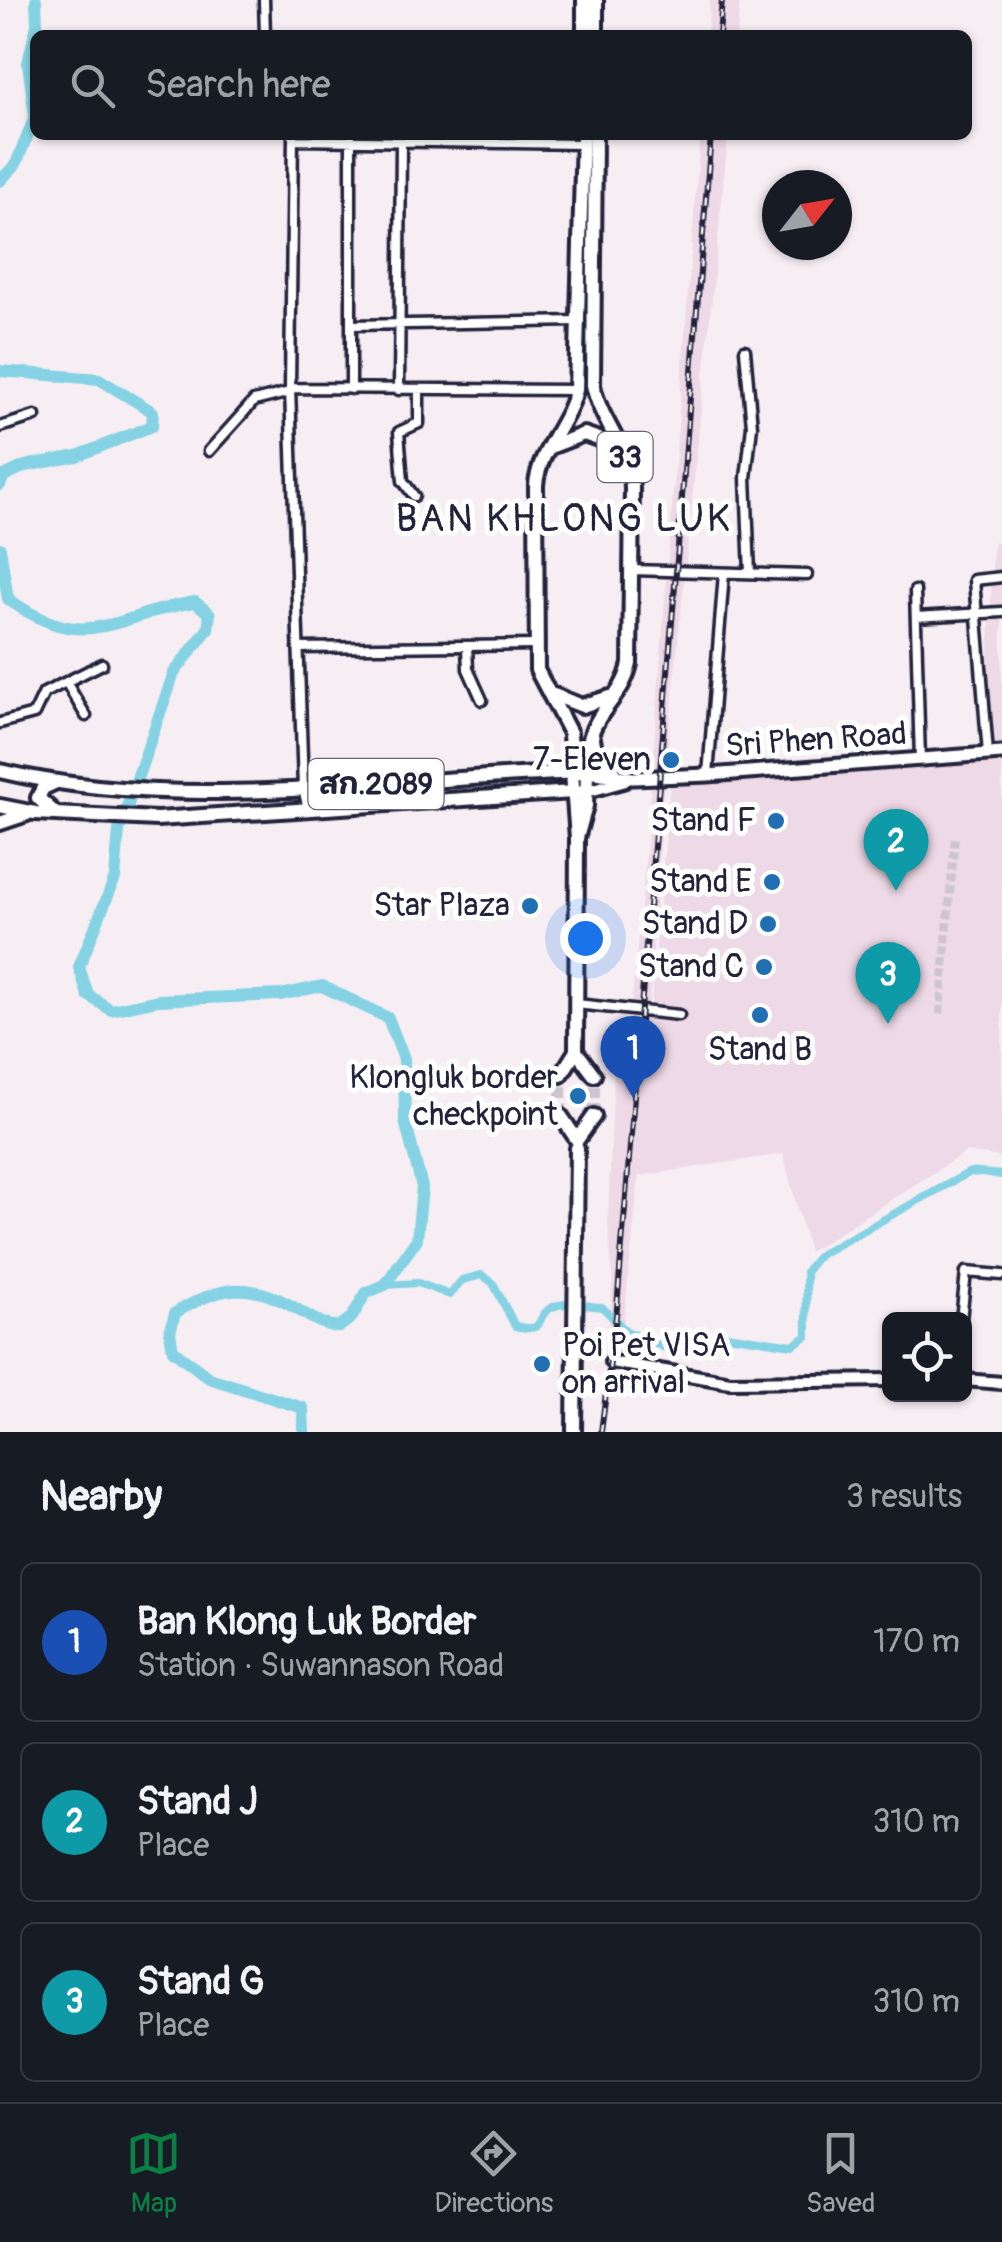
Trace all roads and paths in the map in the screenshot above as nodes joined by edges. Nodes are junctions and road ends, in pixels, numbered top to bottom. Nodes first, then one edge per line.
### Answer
1 (264, 0) edge
2 (584, 0) edge
3 (596, 0) edge
4 (266, 30) edge
5 (584, 30) edge
6 (596, 30) edge
7 (294, 140) edge
8 (351, 140) edge
9 (368, 140) edge
10 (432, 140) edge
11 (587, 140) edge
12 (587, 140) edge
13 (401, 142) junction
14 (401, 321) junction
15 (580, 321) junction
16 (351, 325) junction
17 (746, 350) dead end
18 (350, 389) junction
19 (419, 389) junction
20 (290, 390) junction
21 (398, 390) junction
22 (576, 390) junction
23 (35, 416) dead end
24 (0, 427) edge
25 (620, 450) junction
26 (209, 452) dead end
27 (544, 455) junction
28 (414, 496) dead end
29 (631, 570) junction
30 (724, 572) junction
31 (750, 573) junction
32 (807, 575) dead end
33 (1002, 577) edge
34 (915, 590) dead end
35 (1002, 612) edge
36 (978, 613) junction
37 (916, 617) junction
38 (536, 645) junction
39 (467, 647) junction
40 (298, 648) junction
41 (102, 664) dead end
42 (66, 682) junction
43 (547, 689) junction
44 (612, 696) junction
45 (482, 700) dead end
46 (86, 716) dead end
47 (0, 723) edge
48 (593, 727) junction
49 (1002, 753) edge
50 (988, 754) junction
51 (0, 758) edge
52 (920, 760) junction
53 (580, 772) junction
54 (6, 773) edge
55 (708, 775) junction
56 (633, 778) junction
57 (55, 783) junction
58 (303, 788) junction
59 (580, 791) junction
60 (4, 805) edge
61 (308, 809) junction
62 (35, 814) junction
63 (61, 816) junction
64 (0, 823) edge
65 (576, 1004) junction
66 (679, 1015) dead end
67 (576, 1051) junction
68 (561, 1075) tunnel mouth
69 (594, 1075) tunnel mouth
70 (560, 1116) dead end
71 (594, 1116) dead end
72 (576, 1148) dead end
73 (1002, 1275) edge
74 (962, 1312) edge
75 (611, 1362) dead end
76 (882, 1380) edge
77 (972, 1381) edge
78 (1002, 1384) edge
79 (574, 1432) edge

1 - 4 street
2 - 5 main road
3 - 6 main road
7 - 20 street
8 - 16 street
9 - 13 street
10 - 13 street
11 - 15 main road, 33
12 - 25 main road, 33
13 - 14 street
14 - 15 street
14 - 16 street
14 - 21 street
15 - 22 main road, 33
16 - 18 street
17 - 31 street
18 - 20 street
18 - 21 street
19 - 21 street
19 - 22 street
19 - 28 street
20 - 26 street
20 - 40 street
22 - 27 main road, 33
23 - 24 street
25 - 27 main road
25 - 29 main road, 33
27 - 38 main road, 33
29 - 30 street
29 - 44 main road, 33
30 - 31 street
30 - 55 street
31 - 32 street
33 - 36 street
34 - 37 street
35 - 36 street
36 - 37 street
36 - 50 street
37 - 52 street
38 - 39 street
38 - 43 main road, 33
39 - 40 street
39 - 45 street
40 - 58 street
41 - 42 street
42 - 46 street
42 - 47 street
43 - 44 main road
43 - 53 main road, 33
44 - 48 main road, 33
48 - 53 main road, 33
48 - 56 main road
49 - 50 main road, Sri Phen Road
50 - 52 main road, Sri Phen Road
51 - 54 main road
52 - 55 main road, Sri Phen Road
53 - 56 main road, Sri Phen Road
53 - 58 main road, สก.2089
53 - 59 main road, 33
54 - 57 main road, สก.2089
55 - 56 main road, Sri Phen Road
56 - 59 main road, Sri Phen Road
57 - 58 main road, สก.2089
57 - 63 main road
58 - 61 street
59 - 61 main road, สก.2089
59 - 65 main road, 33
60 - 62 main road, สก.2089
61 - 63 main road, สก.2089
62 - 63 main road, สก.2089
62 - 64 main road
65 - 66 street
65 - 67 main road
67 - 68 main road
67 - 69 main road
70 - 71 main road
72 - 79 main road
73 - 74 street
75 - 76 street
77 - 78 street

